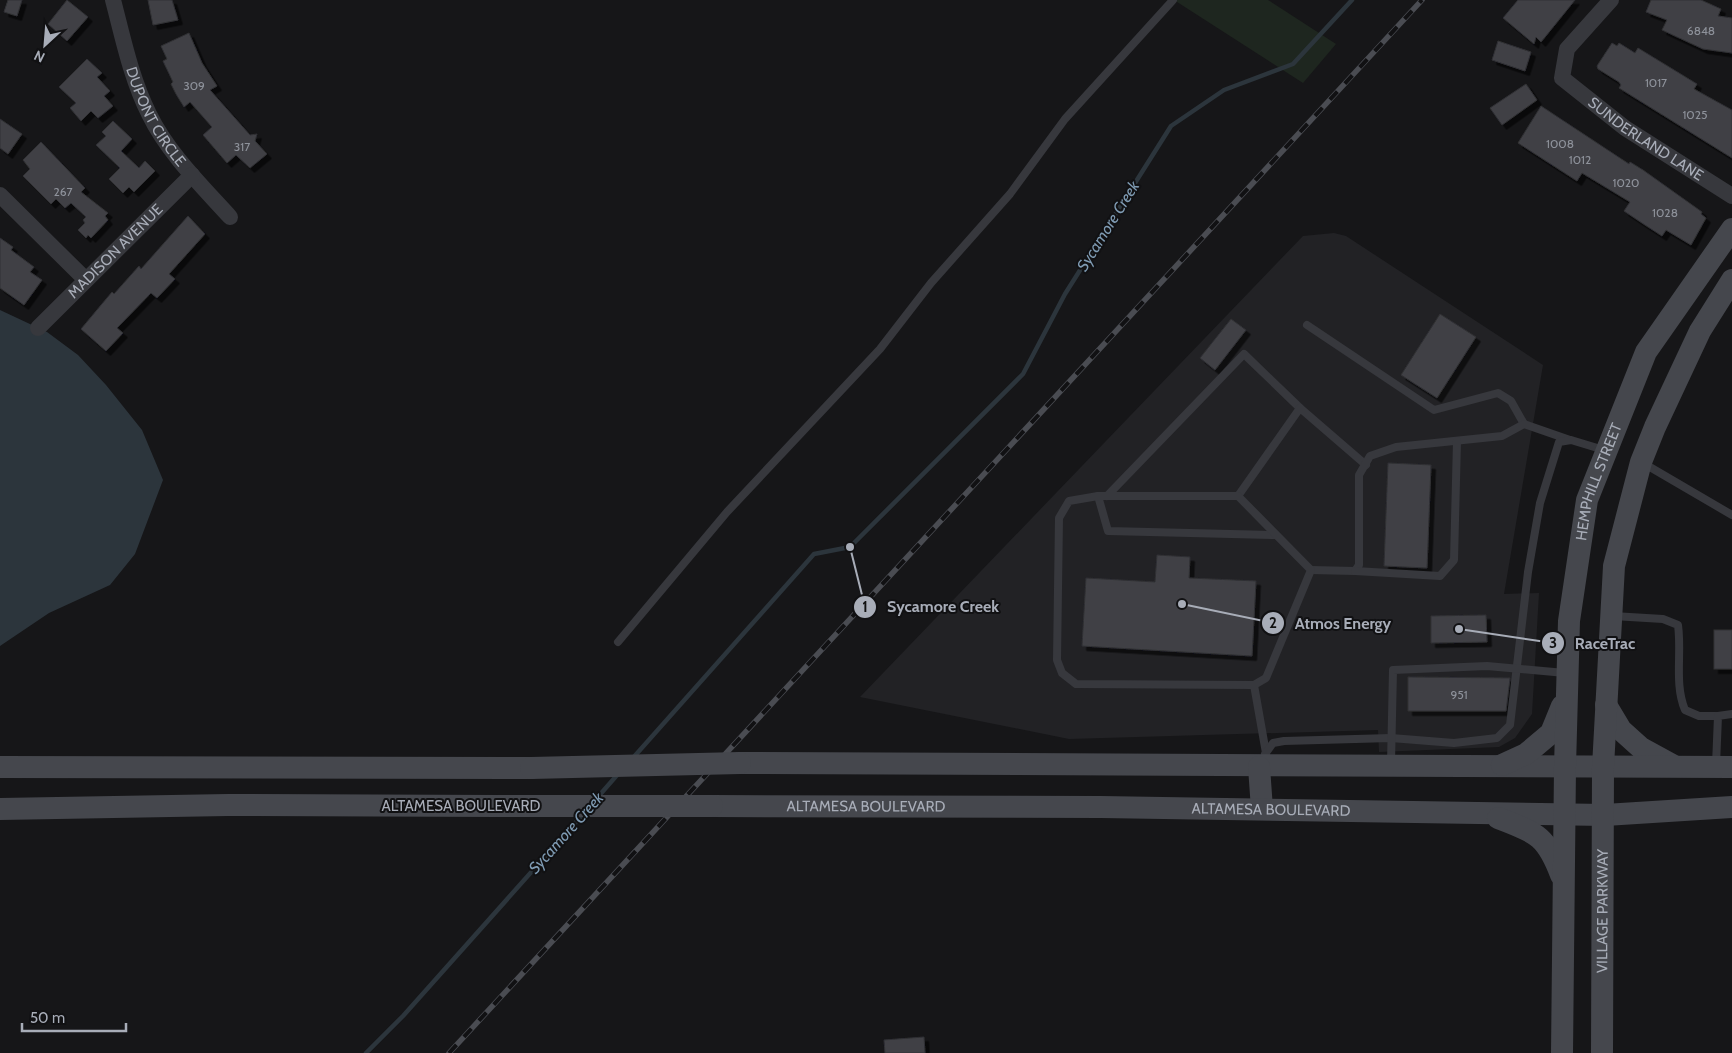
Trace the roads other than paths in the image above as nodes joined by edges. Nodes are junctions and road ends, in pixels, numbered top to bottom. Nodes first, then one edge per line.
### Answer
1 (113, 0) edge
2 (1173, 0) edge
3 (1611, 0) edge
4 (192, 175) junction
5 (0, 194) edge
6 (1732, 196) edge
7 (230, 217) dead end
8 (1732, 229) edge
9 (86, 280) junction
10 (1732, 280) edge
11 (1307, 325) dead end
12 (38, 328) dead end
13 (1300, 408) junction
14 (1524, 424) junction
15 (1571, 440) junction
16 (1457, 441) junction
17 (1606, 450) junction
18 (1641, 462) junction
19 (1366, 464) junction
20 (1098, 496) junction
21 (1107, 496) junction
22 (1238, 496) junction
23 (1732, 515) edge
24 (1275, 535) junction
25 (1311, 570) junction
26 (1355, 571) junction
27 (1611, 616) junction
28 (618, 642) dead end
29 (1517, 670) junction
30 (1567, 673) junction
31 (1254, 685) junction
32 (1566, 696) junction
33 (1606, 706) junction
34 (1732, 714) edge
35 (1718, 716) junction
36 (1391, 738) junction
37 (1262, 760) junction
38 (0, 767) edge
39 (1391, 767) junction
40 (1496, 767) junction
41 (1564, 767) junction
42 (1603, 767) junction
43 (1677, 767) junction
44 (1724, 767) edge
45 (1732, 807) edge
46 (0, 809) edge
47 (1262, 810) junction
48 (1485, 813) junction
49 (1564, 814) junction
50 (1605, 815) junction
51 (1564, 883) junction
52 (1562, 1053) edge
53 (1602, 1053) edge

1 - 4 street, DUPONT CIRCLE
2 - 28 lane
3 - 6 street, SUNDERLAND LANE
4 - 7 street, DUPONT CIRCLE
4 - 9 street, MADISON AVENUE
5 - 9 street
8 - 17 main road, HEMPHILL STREET
9 - 12 street, MADISON AVENUE
10 - 18 main road
11 - 14 lane
13 - 19 lane
13 - 21 lane
13 - 22 lane
14 - 15 lane
14 - 16 lane
15 - 17 lane
15 - 29 lane
16 - 19 lane
16 - 26 lane
17 - 18 main road
17 - 30 main road, HEMPHILL STREET
18 - 23 lane
18 - 27 main road
19 - 26 lane
20 - 21 lane
20 - 24 lane
20 - 31 lane
21 - 22 lane
22 - 24 lane
24 - 25 lane
25 - 26 lane
25 - 31 lane
27 - 33 main road
27 - 35 lane
29 - 30 lane
29 - 36 lane
29 - 36 lane
30 - 32 main road, HEMPHILL STREET
31 - 37 lane
32 - 40 main road
32 - 41 main road, HEMPHILL STREET
33 - 42 main road
33 - 43 main road
34 - 35 lane
35 - 44 lane
36 - 37 lane
36 - 39 lane
37 - 38 main road, bridge
37 - 39 main road
37 - 47 main road
39 - 40 main road
40 - 41 main road
41 - 42 main road
41 - 49 main road
42 - 43 main road
42 - 50 main road, VILLAGE PARKWAY
43 - 44 main road
45 - 50 main road, ALTAMESA BOULEVARD
46 - 47 main road, ALTAMESA BOULEVARD, bridge
47 - 48 main road, ALTAMESA BOULEVARD
48 - 49 main road, ALTAMESA BOULEVARD
48 - 51 main road
49 - 50 main road, ALTAMESA BOULEVARD
49 - 51 main road
50 - 53 main road, VILLAGE PARKWAY
51 - 52 main road

